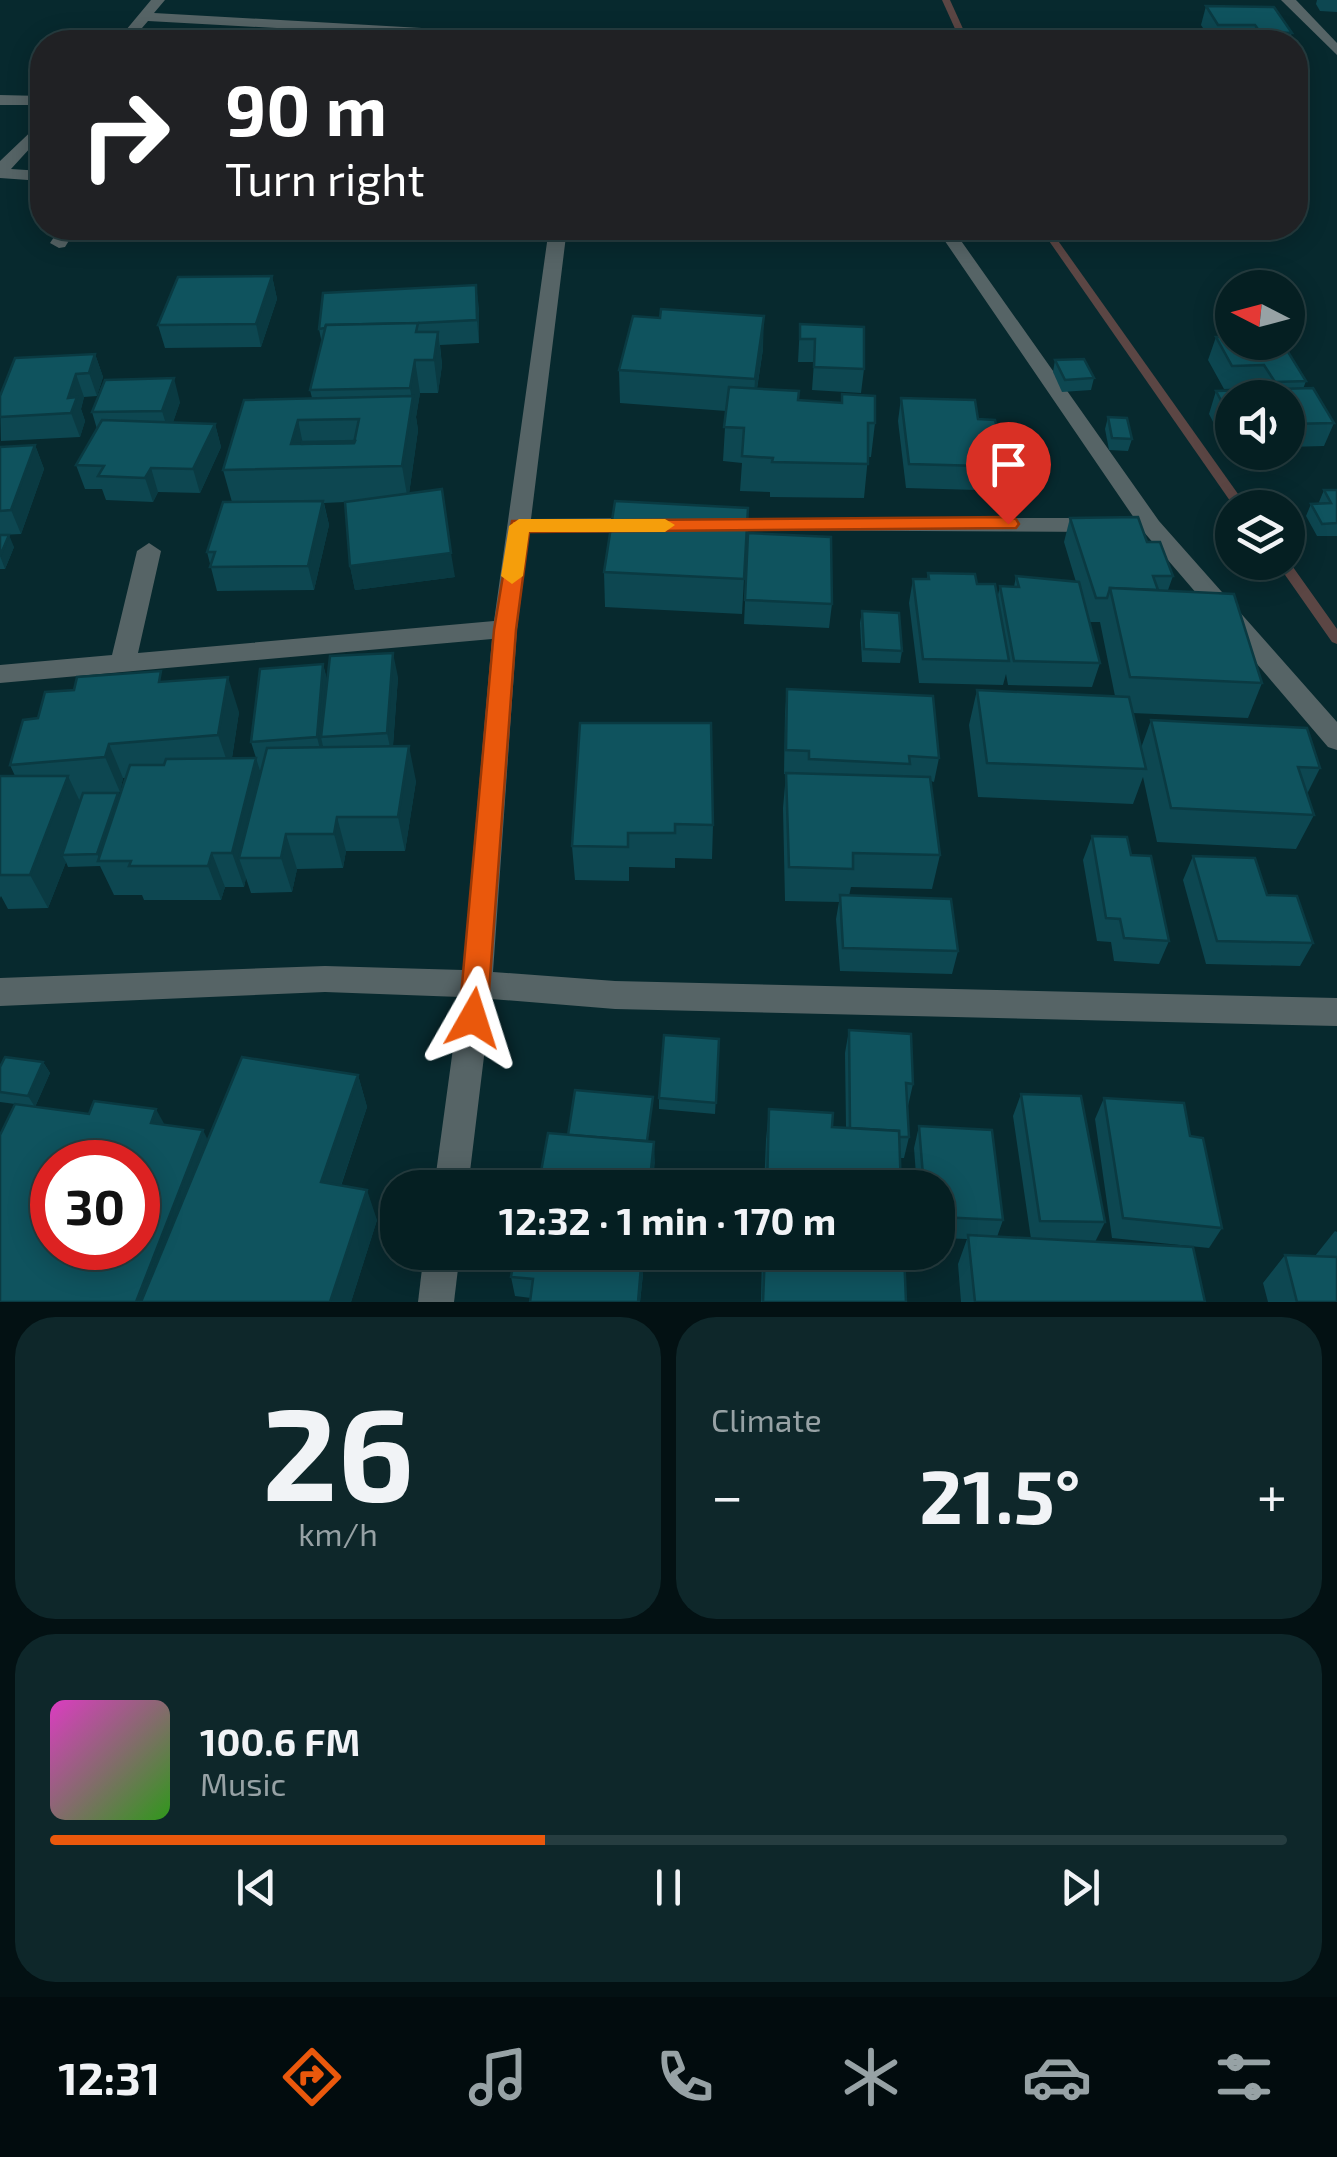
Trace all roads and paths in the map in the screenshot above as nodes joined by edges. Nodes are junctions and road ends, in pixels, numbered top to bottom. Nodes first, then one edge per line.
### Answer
1 (158, 0) edge
2 (1288, 0) edge
3 (147, 17) junction
4 (135, 30) edge
5 (373, 30) edge
6 (1337, 51) edge
7 (0, 100) edge
8 (30, 101) edge
9 (30, 139) edge
10 (0, 172) edge
11 (30, 175) edge
12 (556, 240) edge
13 (952, 240) edge
14 (519, 526) junction
15 (1151, 526) junction
16 (149, 551) dead end
17 (505, 630) junction
18 (123, 664) junction
19 (0, 674) edge
20 (1337, 740) edge
21 (477, 984) junction
22 (0, 992) edge
23 (1337, 1012) edge
24 (453, 1170) edge
25 (440, 1270) edge
26 (436, 1302) edge

1 - 3 street
2 - 6 street
3 - 4 street
3 - 5 street
7 - 8 street
9 - 10 street
10 - 11 street
12 - 14 street
13 - 15 street
14 - 15 street
14 - 17 street
15 - 20 street
16 - 18 street
17 - 18 street
17 - 21 street
18 - 19 street
21 - 22 street
21 - 23 street
21 - 24 street
25 - 26 street

